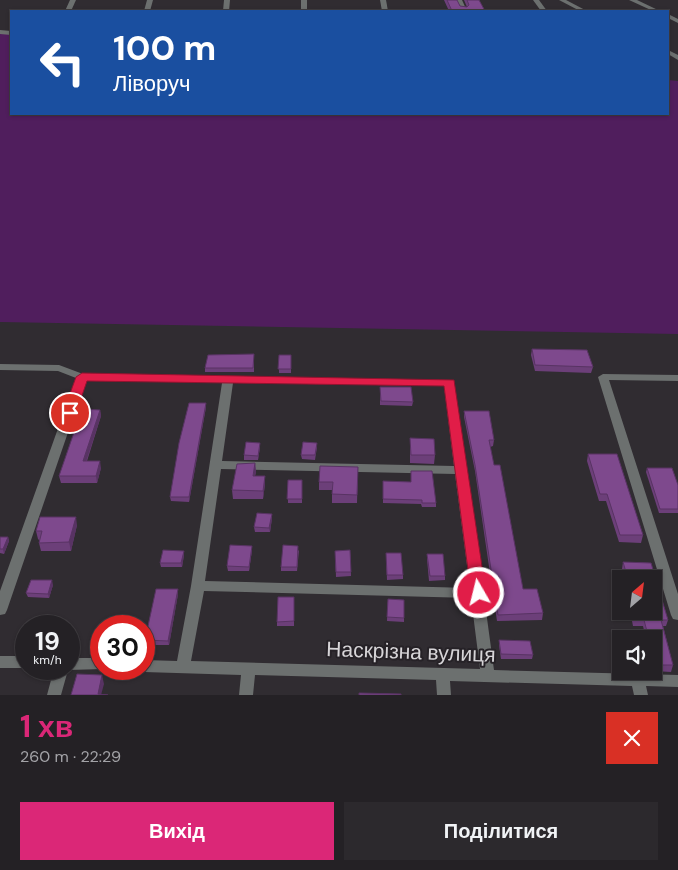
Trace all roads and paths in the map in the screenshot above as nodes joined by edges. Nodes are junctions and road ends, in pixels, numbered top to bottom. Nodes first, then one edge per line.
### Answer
1 (562, 0) edge
2 (632, 0) edge
3 (582, 10) edge
4 (655, 10) edge
5 (0, 367) edge
6 (82, 377) junction
7 (678, 378) edge
8 (228, 380) junction
9 (216, 464) junction
10 (462, 470) junction
11 (198, 586) junction
12 (479, 593) junction
13 (0, 610) edge
14 (678, 615) edge
15 (0, 662) edge
16 (15, 662) edge
17 (155, 666) edge
18 (183, 667) junction
19 (249, 669) junction
20 (443, 674) junction
21 (488, 676) junction
22 (612, 679) edge
23 (58, 680) edge
24 (638, 680) joint
25 (678, 681) edge
26 (54, 695) edge
27 (246, 695) edge
28 (444, 695) edge
29 (641, 695) edge

1 - 3 street
2 - 4 street
5 - 6 street
6 - 8 street
6 - 13 street
7 - 14 street
8 - 9 street
8 - 10 street
9 - 10 street
9 - 11 street
10 - 12 street
11 - 12 street
11 - 18 street
12 - 21 street
15 - 16 street
17 - 18 street, Наскрізна вулиця
18 - 19 street, Наскрізна вулиця
19 - 20 street, Наскрізна вулиця
19 - 27 street
20 - 21 street, Наскрізна вулиця
20 - 28 street
21 - 22 street, Наскрізна вулиця
23 - 26 street
24 - 25 street, Наскрізна вулиця
24 - 29 street

